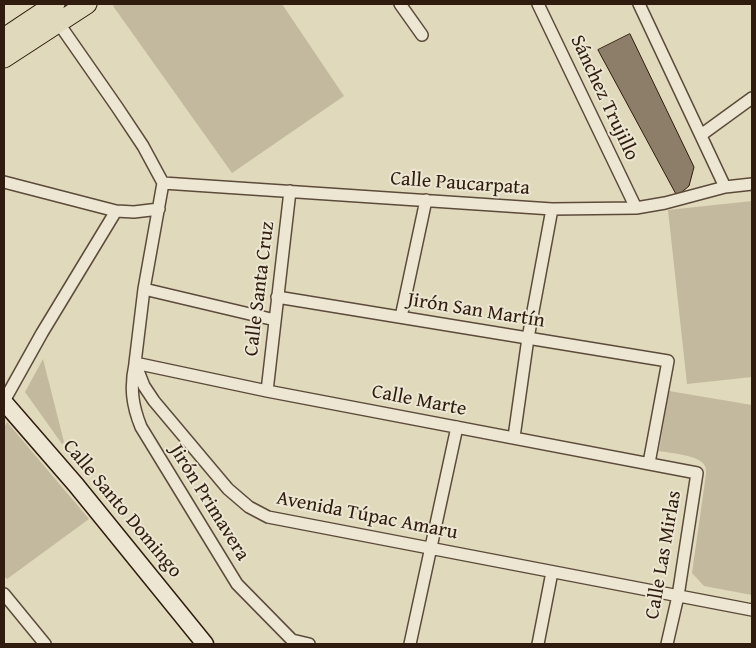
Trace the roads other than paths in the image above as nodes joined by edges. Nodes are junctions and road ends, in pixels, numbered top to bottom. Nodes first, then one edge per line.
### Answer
1 (87, 4) edge
2 (400, 4) edge
3 (538, 4) edge
4 (639, 4) edge
5 (52, 10) edge
6 (422, 35) dead end
7 (4, 38) edge
8 (4, 58) edge
9 (752, 98) edge
10 (700, 135) junction
11 (4, 182) edge
12 (163, 183) junction
13 (752, 184) edge
14 (725, 187) junction
15 (290, 191) junction
16 (426, 200) junction
17 (636, 208) junction
18 (159, 209) junction
19 (552, 209) junction
20 (116, 211) junction
21 (144, 289) junction
22 (277, 297) junction
23 (401, 317) junction
24 (275, 320) junction
25 (528, 338) junction
26 (668, 361) joint
27 (135, 362) junction
28 (266, 391) junction
29 (4, 402) edge
30 (457, 427) junction
31 (514, 438) junction
32 (649, 463) junction
33 (697, 473) joint
34 (431, 548) junction
35 (552, 572) junction
36 (4, 594) edge
37 (678, 596) junction
38 (752, 610) edge
39 (293, 642) edge
40 (45, 644) edge
41 (205, 644) edge
42 (309, 644) edge
43 (410, 644) edge
44 (538, 644) edge
45 (667, 644) edge

1 - 5 main road
2 - 6 street
3 - 17 street, Sánchez Trujillo
4 - 10 street
5 - 7 main road
5 - 8 main road
5 - 12 street
9 - 10 street
10 - 14 street
11 - 20 street
12 - 15 street, Calle Paucarpata
12 - 18 street, Avenida Túpac Amaru
13 - 14 street, Calle Paucarpata
14 - 17 street, Calle Paucarpata
15 - 16 street, Calle Paucarpata
15 - 22 street, Calle Santa Cruz
16 - 19 street, Calle Paucarpata
16 - 23 street
17 - 19 street, Calle Paucarpata
18 - 20 street
18 - 21 street, Avenida Túpac Amaru
19 - 25 street
20 - 29 street
21 - 24 street
21 - 27 street, Avenida Túpac Amaru
22 - 23 street, Jirón San Martín
22 - 24 street, Calle Santa Cruz
23 - 25 street, Jirón San Martín
24 - 28 street, Calle Santa Cruz
25 - 26 street, Jirón San Martín
25 - 31 street
26 - 32 street, Calle Las Mirlas
27 - 28 street, Calle Marte
27 - 34 street, Avenida Túpac Amaru
27 - 39 street, Jirón Primavera
28 - 30 street, Calle Marte
29 - 41 street, Calle Santo Domingo
30 - 31 street, Calle Marte
30 - 34 street
31 - 32 street, Calle Marte
32 - 33 street, Calle Marte
33 - 37 street, Calle Las Mirlas
34 - 35 street, Avenida Túpac Amaru
34 - 43 street
35 - 37 street, Avenida Túpac Amaru
35 - 44 street
36 - 40 street
37 - 38 street, Avenida Túpac Amaru
37 - 45 street, Calle Las Mirlas
39 - 42 street

